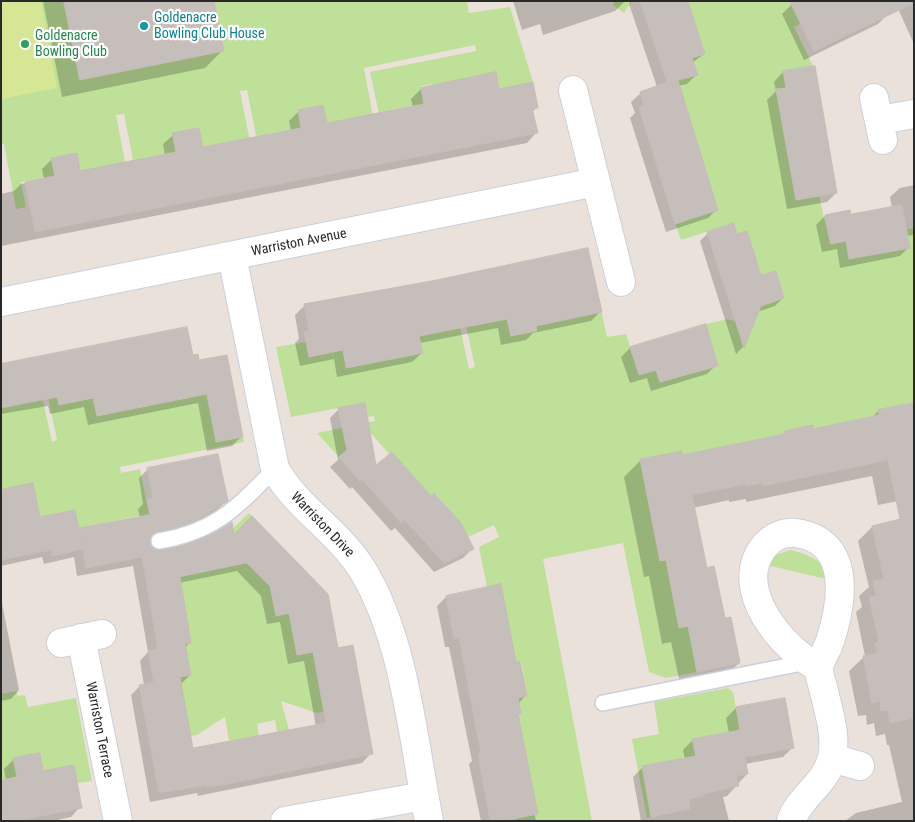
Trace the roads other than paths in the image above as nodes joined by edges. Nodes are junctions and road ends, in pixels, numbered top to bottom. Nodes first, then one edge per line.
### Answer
1 (573, 90) dead end
2 (914, 114) edge
3 (879, 119) dead end
4 (596, 182) junction
5 (232, 256) junction
6 (621, 282) dead end
7 (1, 302) edge
8 (275, 469) junction
9 (159, 540) dead end
10 (81, 638) dead end
11 (813, 664) joint
12 (603, 703) dead end
13 (832, 758) junction
14 (860, 766) dead end
15 (426, 808) edge
16 (118, 821) edge
17 (285, 821) edge
18 (791, 821) edge

1 - 4 street
2 - 3 street
4 - 5 street, Warriston Avenue
4 - 6 street
5 - 7 street, Warriston Avenue
5 - 8 street, Warriston Drive
8 - 9 lane
8 - 15 street, Warriston Drive
10 - 16 street, Warriston Terrace
11 - 12 lane
11 - 13 street
13 - 14 street
13 - 18 street
15 - 17 street

